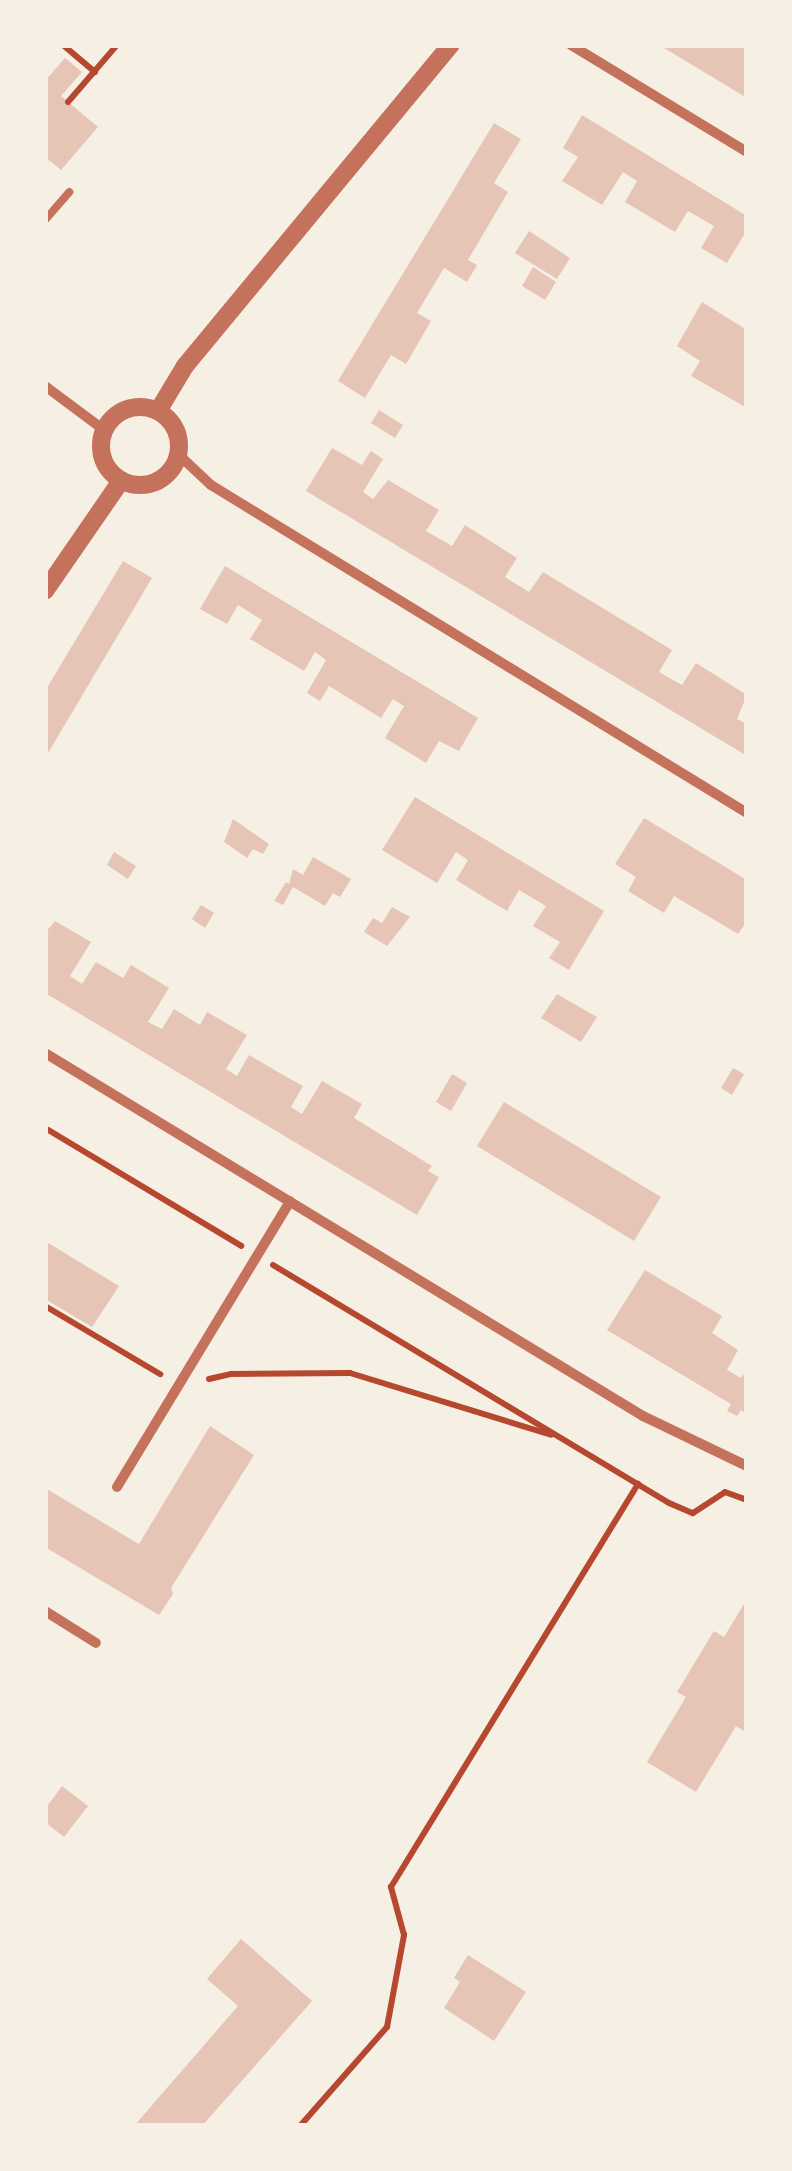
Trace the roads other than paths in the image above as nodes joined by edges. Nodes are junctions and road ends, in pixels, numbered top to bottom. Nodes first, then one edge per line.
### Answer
1 (451, 45) edge
2 (570, 45) edge
3 (747, 152) edge
4 (69, 192) dead end
5 (45, 220) edge
6 (45, 386) edge
7 (158, 411) junction
8 (104, 430) junction
9 (179, 455) junction
10 (121, 482) junction
11 (45, 591) edge
12 (747, 813) edge
13 (45, 1053) edge
14 (290, 1201) junction
15 (747, 1466) edge
16 (117, 1487) dead end
17 (45, 1611) edge
18 (96, 1643) dead end

1 - 7 street
2 - 3 street
4 - 5 lane
6 - 8 street
7 - 8 street
7 - 9 street
8 - 10 street
9 - 10 street
9 - 12 street
10 - 11 street
13 - 14 street
14 - 15 street
14 - 16 street
17 - 18 street

